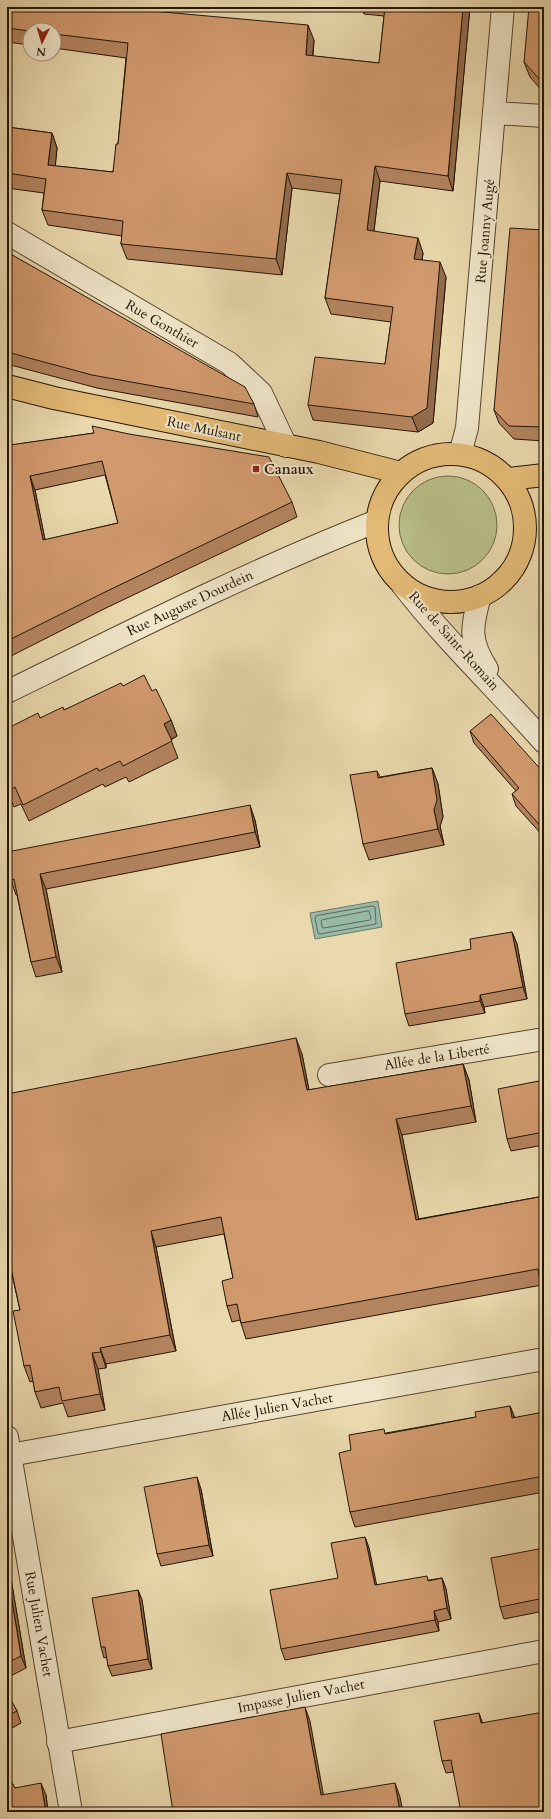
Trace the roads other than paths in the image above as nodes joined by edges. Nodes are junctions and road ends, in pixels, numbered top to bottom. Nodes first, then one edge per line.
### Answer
1 (503, 7) edge
2 (495, 113) junction
3 (544, 116) edge
4 (7, 233) edge
5 (7, 386) edge
6 (286, 446) junction
7 (460, 454) junction
8 (400, 473) junction
9 (544, 475) edge
10 (508, 479) junction
11 (377, 521) junction
12 (402, 584) junction
13 (480, 596) junction
14 (7, 692) edge
15 (506, 698) junction
16 (544, 742) edge
17 (544, 1039) edge
18 (329, 1075) dead end
19 (544, 1359) edge
20 (9, 1446) edge
21 (544, 1651) edge
22 (58, 1742) junction
23 (71, 1812) edge

1 - 2 street, Rue Joanny Augé
2 - 3 street
2 - 7 street, Rue Joanny Augé
4 - 6 street, Rue Gonthier
5 - 6 main road, Rue Mulsant
6 - 8 main road, Rue Mulsant
7 - 8 main road
7 - 10 main road
8 - 11 main road
9 - 10 main road
10 - 13 main road
11 - 12 main road
11 - 14 street, Rue Auguste Dourdein
12 - 13 main road
12 - 15 street, Rue de Saint-Romain
13 - 15 street, Rue de Saint-Romain
15 - 16 street, Rue de Saint-Romain
17 - 18 street, Allée de la Liberté
19 - 20 street, Allée Julien Vachet
20 - 22 street, Rue Julien Vachet
21 - 22 street, Impasse Julien Vachet
22 - 23 street, Rue Julien Vachet

